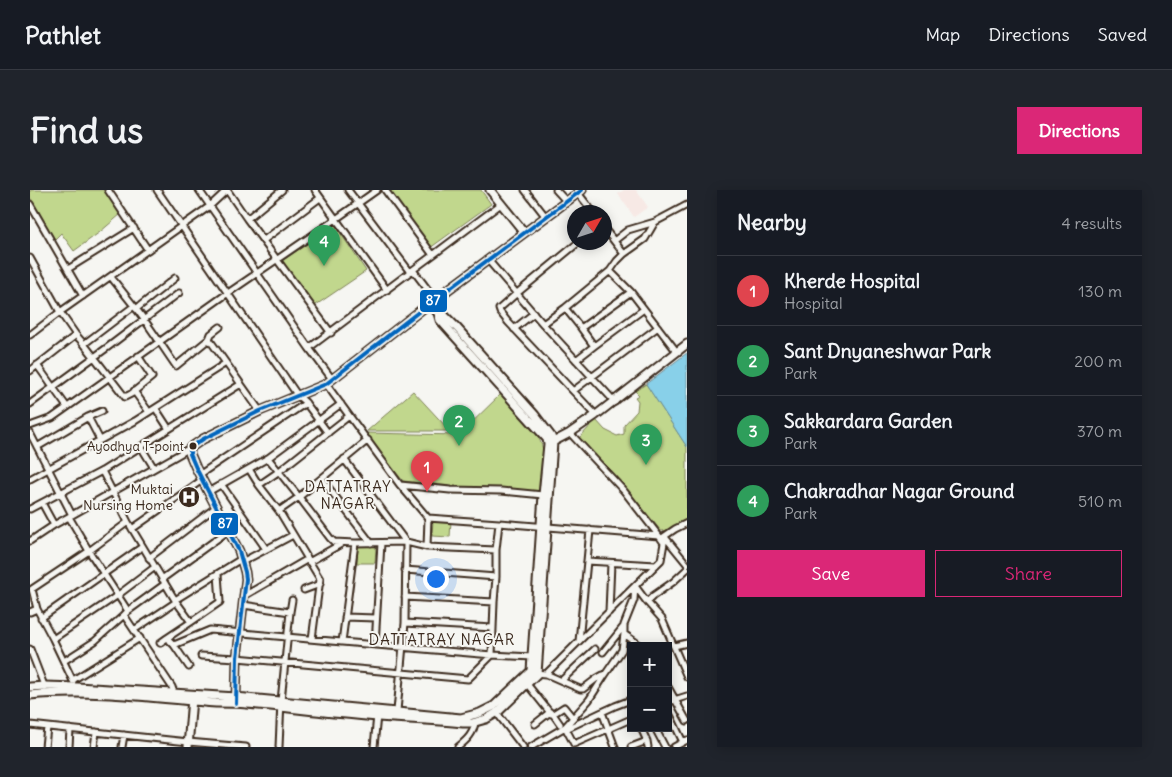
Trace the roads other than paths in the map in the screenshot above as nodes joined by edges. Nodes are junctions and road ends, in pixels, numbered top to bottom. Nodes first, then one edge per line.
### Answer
1 (157, 190) edge
2 (198, 190) edge
3 (282, 190) edge
4 (315, 190) edge
5 (348, 190) edge
6 (377, 190) edge
7 (386, 190) edge
8 (490, 190) edge
9 (525, 190) edge
10 (556, 190) edge
11 (110, 191) edge
12 (580, 192) edge
13 (320, 198) junction
14 (566, 202) junction
15 (30, 204) edge
16 (358, 204) junction
17 (501, 204) junction
18 (588, 205) edge
19 (687, 205) edge
20 (210, 206) junction
21 (546, 217) junction
22 (248, 219) junction
23 (336, 220) junction
24 (655, 222) junction
25 (182, 226) junction
26 (134, 228) junction
27 (524, 232) junction
28 (612, 239) edge
29 (264, 240) junction
30 (614, 242) junction
31 (148, 250) junction
32 (569, 250) edge
33 (624, 254) junction
34 (433, 255) junction
35 (30, 258) edge
36 (277, 259) junction
37 (488, 260) junction
38 (68, 269) junction
39 (412, 271) junction
40 (610, 271) junction
41 (256, 273) junction
42 (111, 277) junction
43 (175, 278) dead end
44 (387, 290) junction
45 (631, 292) junction
46 (179, 293) dead end
47 (228, 293) junction
48 (516, 294) junction
49 (83, 296) junction
50 (433, 301) junction
51 (135, 308) junction
52 (565, 308) junction
53 (644, 309) junction
54 (60, 312) junction
55 (534, 313) junction
56 (144, 319) junction
57 (543, 324) junction
58 (220, 327) dead end
59 (658, 327) junction
60 (581, 328) junction
61 (514, 329) junction
62 (331, 333) junction
63 (30, 335) edge
64 (76, 335) junction
65 (209, 339) junction
66 (158, 342) junction
67 (84, 344) junction
68 (687, 344) edge
69 (594, 346) junction
70 (309, 348) junction
71 (677, 352) junction
72 (138, 356) junction
73 (94, 358) junction
74 (576, 360) junction
75 (226, 363) junction
76 (37, 365) junction
77 (30, 371) edge
78 (110, 377) junction
79 (592, 377) junction
80 (329, 382) junction
81 (241, 384) junction
82 (53, 387) junction
83 (573, 391) junction
84 (134, 392) junction
85 (298, 396) junction
86 (615, 402) junction
87 (30, 404) edge
88 (306, 404) junction
89 (342, 404) junction
90 (67, 407) junction
91 (156, 409) junction
92 (102, 411) dead end
93 (260, 411) junction
94 (149, 412) junction
95 (596, 415) junction
96 (349, 416) junction
97 (88, 417) junction
98 (319, 421) junction
99 (30, 426) edge
100 (169, 429) junction
101 (30, 433) edge
102 (328, 433) junction
103 (570, 433) junction
104 (100, 440) junction
105 (368, 440) junction
106 (551, 443) junction
107 (37, 447) junction
108 (141, 447) junction
109 (190, 448) junction
110 (268, 458) junction
111 (344, 459) junction
112 (154, 468) junction
113 (249, 468) junction
114 (48, 469) junction
115 (102, 471) junction
116 (278, 472) junction
117 (548, 473) junction
118 (201, 478) junction
119 (30, 479) edge
120 (322, 479) junction
121 (221, 484) junction
122 (259, 485) junction
123 (400, 485) junction
124 (113, 492) junction
125 (208, 492) junction
126 (60, 493) junction
127 (544, 495) junction
128 (299, 497) junction
129 (42, 503) junction
130 (216, 507) junction
131 (30, 510) edge
132 (280, 511) junction
133 (70, 516) junction
134 (428, 518) junction
135 (128, 522) junction
136 (499, 524) junction
137 (54, 525) junction
138 (686, 526) edge
139 (545, 527) junction
140 (132, 529) junction
141 (590, 530) junction
142 (228, 531) junction
143 (293, 535) junction
144 (662, 537) junction
145 (30, 541) edge
146 (406, 542) junction
147 (343, 543) junction
148 (355, 543) junction
149 (371, 543) junction
150 (381, 543) junction
151 (142, 547) junction
152 (427, 547) junction
153 (266, 549) junction
154 (496, 550) junction
155 (89, 551) junction
156 (149, 558) junction
157 (308, 560) junction
158 (242, 561) junction
159 (587, 561) junction
160 (611, 563) junction
161 (687, 564) edge
162 (656, 565) junction
163 (155, 567) junction
164 (687, 569) edge
165 (405, 570) junction
166 (104, 574) junction
167 (218, 574) junction
168 (496, 577) junction
169 (164, 582) junction
170 (320, 584) junction
171 (31, 586) edge
172 (635, 586) junction
173 (304, 590) dead end
174 (118, 596) junction
175 (244, 596) junction
176 (405, 598) junction
177 (292, 600) dead end
178 (176, 601) junction
179 (494, 602) junction
180 (646, 602) junction
181 (243, 605) junction
182 (37, 609) junction
183 (30, 612) edge
184 (290, 612) junction
185 (609, 612) junction
186 (126, 613) junction
187 (345, 617) junction
188 (41, 618) junction
189 (376, 618) junction
190 (191, 622) junction
191 (405, 623) junction
192 (624, 626) junction
193 (493, 628) junction
194 (134, 630) junction
195 (240, 634) junction
196 (624, 634) junction
197 (288, 637) junction
198 (140, 638) junction
199 (167, 638) junction
200 (53, 639) junction
201 (312, 639) junction
202 (342, 642) junction
203 (579, 642) junction
204 (635, 642) edge
205 (160, 643) dead end
206 (687, 643) edge
207 (174, 644) junction
208 (375, 645) junction
209 (674, 646) junction
210 (403, 647) junction
211 (30, 649) edge
212 (595, 650) dead end
213 (603, 652) dead end
214 (492, 655) junction
215 (201, 656) dead end
216 (237, 658) junction
217 (535, 658) junction
218 (64, 660) junction
219 (285, 663) junction
220 (37, 666) junction
221 (189, 667) dead end
222 (30, 668) edge
223 (534, 672) junction
224 (400, 673) junction
225 (546, 674) junction
226 (686, 674) edge
227 (604, 675) junction
228 (562, 680) junction
229 (74, 684) junction
230 (527, 684) junction
231 (30, 687) edge
232 (45, 690) junction
233 (174, 693) junction
234 (672, 694) edge
235 (30, 695) edge
236 (687, 696) edge
237 (192, 698) junction
238 (236, 700) junction
239 (675, 700) junction
240 (627, 701) edge
241 (672, 701) edge
242 (281, 704) junction
243 (496, 709) junction
244 (397, 711) junction
245 (602, 712) junction
246 (377, 713) junction
247 (551, 713) junction
248 (573, 718) junction
249 (672, 718) edge
250 (627, 721) edge
251 (687, 721) edge
252 (475, 722) junction
253 (535, 724) dead end
254 (30, 725) edge
255 (47, 727) junction
256 (564, 727) junction
257 (608, 728) junction
258 (70, 729) junction
259 (96, 732) junction
260 (642, 732) edge
261 (657, 732) edge
262 (124, 735) junction
263 (685, 741) edge
264 (647, 744) edge
265 (188, 745) edge
266 (574, 745) edge
267 (45, 747) edge
268 (69, 747) edge
269 (94, 747) edge
270 (122, 747) edge
271 (246, 747) edge
272 (279, 747) edge
273 (374, 747) edge
274 (458, 747) edge
275 (523, 747) edge
276 (531, 747) edge
277 (615, 747) edge
278 (631, 747) edge
279 (664, 747) edge
280 (674, 747) edge

1 - 25 street
2 - 20 street
3 - 22 street
4 - 13 street
5 - 16 street
6 - 16 street
7 - 34 street
8 - 17 main road
9 - 21 street
10 - 14 street
11 - 26 street
12 - 14 main road
12 - 18 street
13 - 23 street
13 - 29 street
14 - 21 main road
15 - 38 street
16 - 23 street
16 - 39 street
17 - 27 main road
17 - 34 street
19 - 24 street
20 - 22 street
20 - 25 street
20 - 41 street
21 - 27 main road
22 - 29 street
23 - 36 street
23 - 44 street
24 - 30 street
24 - 33 street
25 - 31 street
25 - 47 street
26 - 31 street
26 - 38 street
27 - 37 main road
28 - 30 street
29 - 36 street
30 - 33 street
31 - 42 street
32 - 48 street
33 - 40 street
34 - 39 street
35 - 54 street
36 - 41 street
36 - 62 street
37 - 48 street
37 - 50 main road
38 - 49 street
39 - 44 street
39 - 50 street
40 - 45 street
40 - 52 street
41 - 47 street
41 - 70 street
42 - 49 street
42 - 51 street
43 - 51 street
44 - 62 street
45 - 53 street
45 - 60 street
46 - 56 street
47 - 66 street
47 - 85 street
48 - 55 street
48 - 61 street
49 - 54 street
50 - 80 main road
50 - 106 main road
51 - 56 street
51 - 67 street
52 - 57 street
52 - 60 street
53 - 59 street
53 - 69 street
54 - 63 street
54 - 64 street
55 - 57 street
55 - 61 street
56 - 66 street
56 - 73 street
57 - 74 street
58 - 65 street
59 - 71 street
59 - 79 street
60 - 69 street
61 - 83 street
62 - 70 street
64 - 67 street
64 - 76 street
65 - 66 street
65 - 75 street
66 - 72 street
67 - 73 street
68 - 71 main road
69 - 74 street
70 - 80 street
71 - 86 main road
72 - 78 street
72 - 84 street
73 - 78 street
73 - 82 street
74 - 79 street
75 - 81 street
75 - 91 street
76 - 77 street
76 - 82 street
78 - 84 street
78 - 90 street
79 - 83 street
79 - 86 street
80 - 85 main road
80 - 89 street
81 - 93 street
81 - 100 street
82 - 87 street
82 - 90 street
83 - 95 street
84 - 94 street
85 - 88 street
85 - 93 main road
86 - 95 main road
88 - 98 street
88 - 118 street
89 - 96 street
89 - 98 street
90 - 99 street
91 - 94 street
91 - 100 street
92 - 97 street
93 - 109 main road
94 - 104 street
95 - 103 main road
96 - 102 street
96 - 105 street
97 - 104 street
97 - 107 street
98 - 102 street
98 - 110 street
100 - 108 street
101 - 107 street
102 - 116 street
103 - 106 main road
103 - 144 street
104 - 114 street
105 - 111 street
105 - 123 street
106 - 117 main road
107 - 114 street
108 - 112 street
108 - 115 street
109 - 112 street
109 - 118 main road
110 - 113 street
110 - 116 street
111 - 120 street
111 - 146 street
112 - 124 street
113 - 121 street
113 - 122 street
114 - 119 street
114 - 126 street
115 - 124 street
115 - 126 street
116 - 122 street
116 - 128 street
117 - 127 main road
117 - 139 main road
118 - 125 main road
118 - 140 street
120 - 128 street
120 - 149 street
121 - 125 street
121 - 153 street
122 - 132 street
123 - 127 street
123 - 134 street
124 - 133 street
124 - 135 street
125 - 130 main road
126 - 129 street
126 - 133 street
127 - 139 main road
128 - 132 street
128 - 147 street
129 - 131 street
129 - 137 street
130 - 142 main road
130 - 156 street
132 - 143 street
133 - 137 street
133 - 155 street
134 - 136 street
134 - 152 street
135 - 140 street
135 - 155 street
136 - 139 street
136 - 154 street
137 - 145 street
138 - 144 street
139 - 141 street
139 - 217 main road
140 - 151 street
141 - 144 street
141 - 159 street
142 - 158 main road
142 - 169 street
143 - 153 street
143 - 157 street
144 - 161 street
144 - 162 street
146 - 150 street
146 - 152 street
146 - 165 street
147 - 148 street
147 - 157 street
148 - 149 street
148 - 187 street
149 - 150 street
150 - 189 street
151 - 156 street
151 - 166 street
152 - 154 street
153 - 158 street
154 - 168 street
155 - 166 street
155 - 171 street
156 - 163 street
157 - 170 street
157 - 175 street
158 - 167 street
158 - 175 main road
159 - 160 street
159 - 203 street
160 - 162 street
160 - 185 street
162 - 172 street
163 - 169 street
163 - 174 street
164 - 180 street
165 - 168 street
165 - 176 street
166 - 174 street
166 - 188 street
167 - 178 street
167 - 190 street
168 - 179 street
169 - 178 street
169 - 186 street
170 - 173 street
170 - 201 street
171 - 182 street
172 - 180 street
172 - 185 street
172 - 192 street
174 - 186 street
174 - 200 street
175 - 181 main road
176 - 179 street
176 - 191 street
177 - 184 street
178 - 190 street
178 - 194 street
179 - 193 street
180 - 209 street
181 - 184 street
181 - 195 main road
182 - 183 street
182 - 188 street
184 - 197 street
185 - 203 street
186 - 194 street
186 - 218 street
187 - 189 street
187 - 202 street
188 - 200 street
189 - 208 street
190 - 199 street
191 - 193 street
191 - 210 street
192 - 196 street
192 - 213 street
193 - 214 street
194 - 198 street
195 - 197 street
195 - 207 street
195 - 216 main road
196 - 204 street
196 - 227 street
197 - 201 street
197 - 219 street
198 - 229 street
198 - 233 street
199 - 205 street
199 - 207 street
200 - 218 street
201 - 202 street
202 - 208 street
203 - 225 street
206 - 209 street
207 - 221 street
208 - 210 street
209 - 226 street
210 - 214 street
210 - 224 street
211 - 220 street
212 - 228 street
214 - 217 street
214 - 224 street
215 - 216 street
216 - 219 street
216 - 238 main road
217 - 223 main road
218 - 229 street
219 - 224 street
219 - 242 street
220 - 222 street
220 - 232 street
223 - 225 street
223 - 230 main road
223 - 243 main road
224 - 244 street
225 - 228 street
227 - 228 street
227 - 248 street
229 - 232 main road
229 - 233 main road
230 - 243 main road
230 - 247 street
231 - 232 main road
232 - 235 main road
232 - 237 main road
233 - 237 main road
234 - 239 street
236 - 239 street
237 - 238 main road
237 - 265 main road
238 - 242 main road
239 - 241 street
239 - 251 street
240 - 245 street
242 - 246 main road
242 - 272 street
243 - 244 main road
243 - 252 main road
243 - 275 street
244 - 246 main road
245 - 256 street
245 - 257 street
246 - 252 main road
246 - 273 street
247 - 248 street
247 - 253 street
247 - 256 street
248 - 256 street
249 - 263 street
250 - 257 street
252 - 274 street
254 - 255 street
255 - 258 street
255 - 267 street
256 - 266 street
256 - 276 street
257 - 266 street
257 - 277 street
258 - 259 street
258 - 268 street
259 - 262 street
259 - 269 street
260 - 264 street
261 - 279 street
262 - 265 street
262 - 270 street
263 - 280 street
264 - 278 street
265 - 271 street

